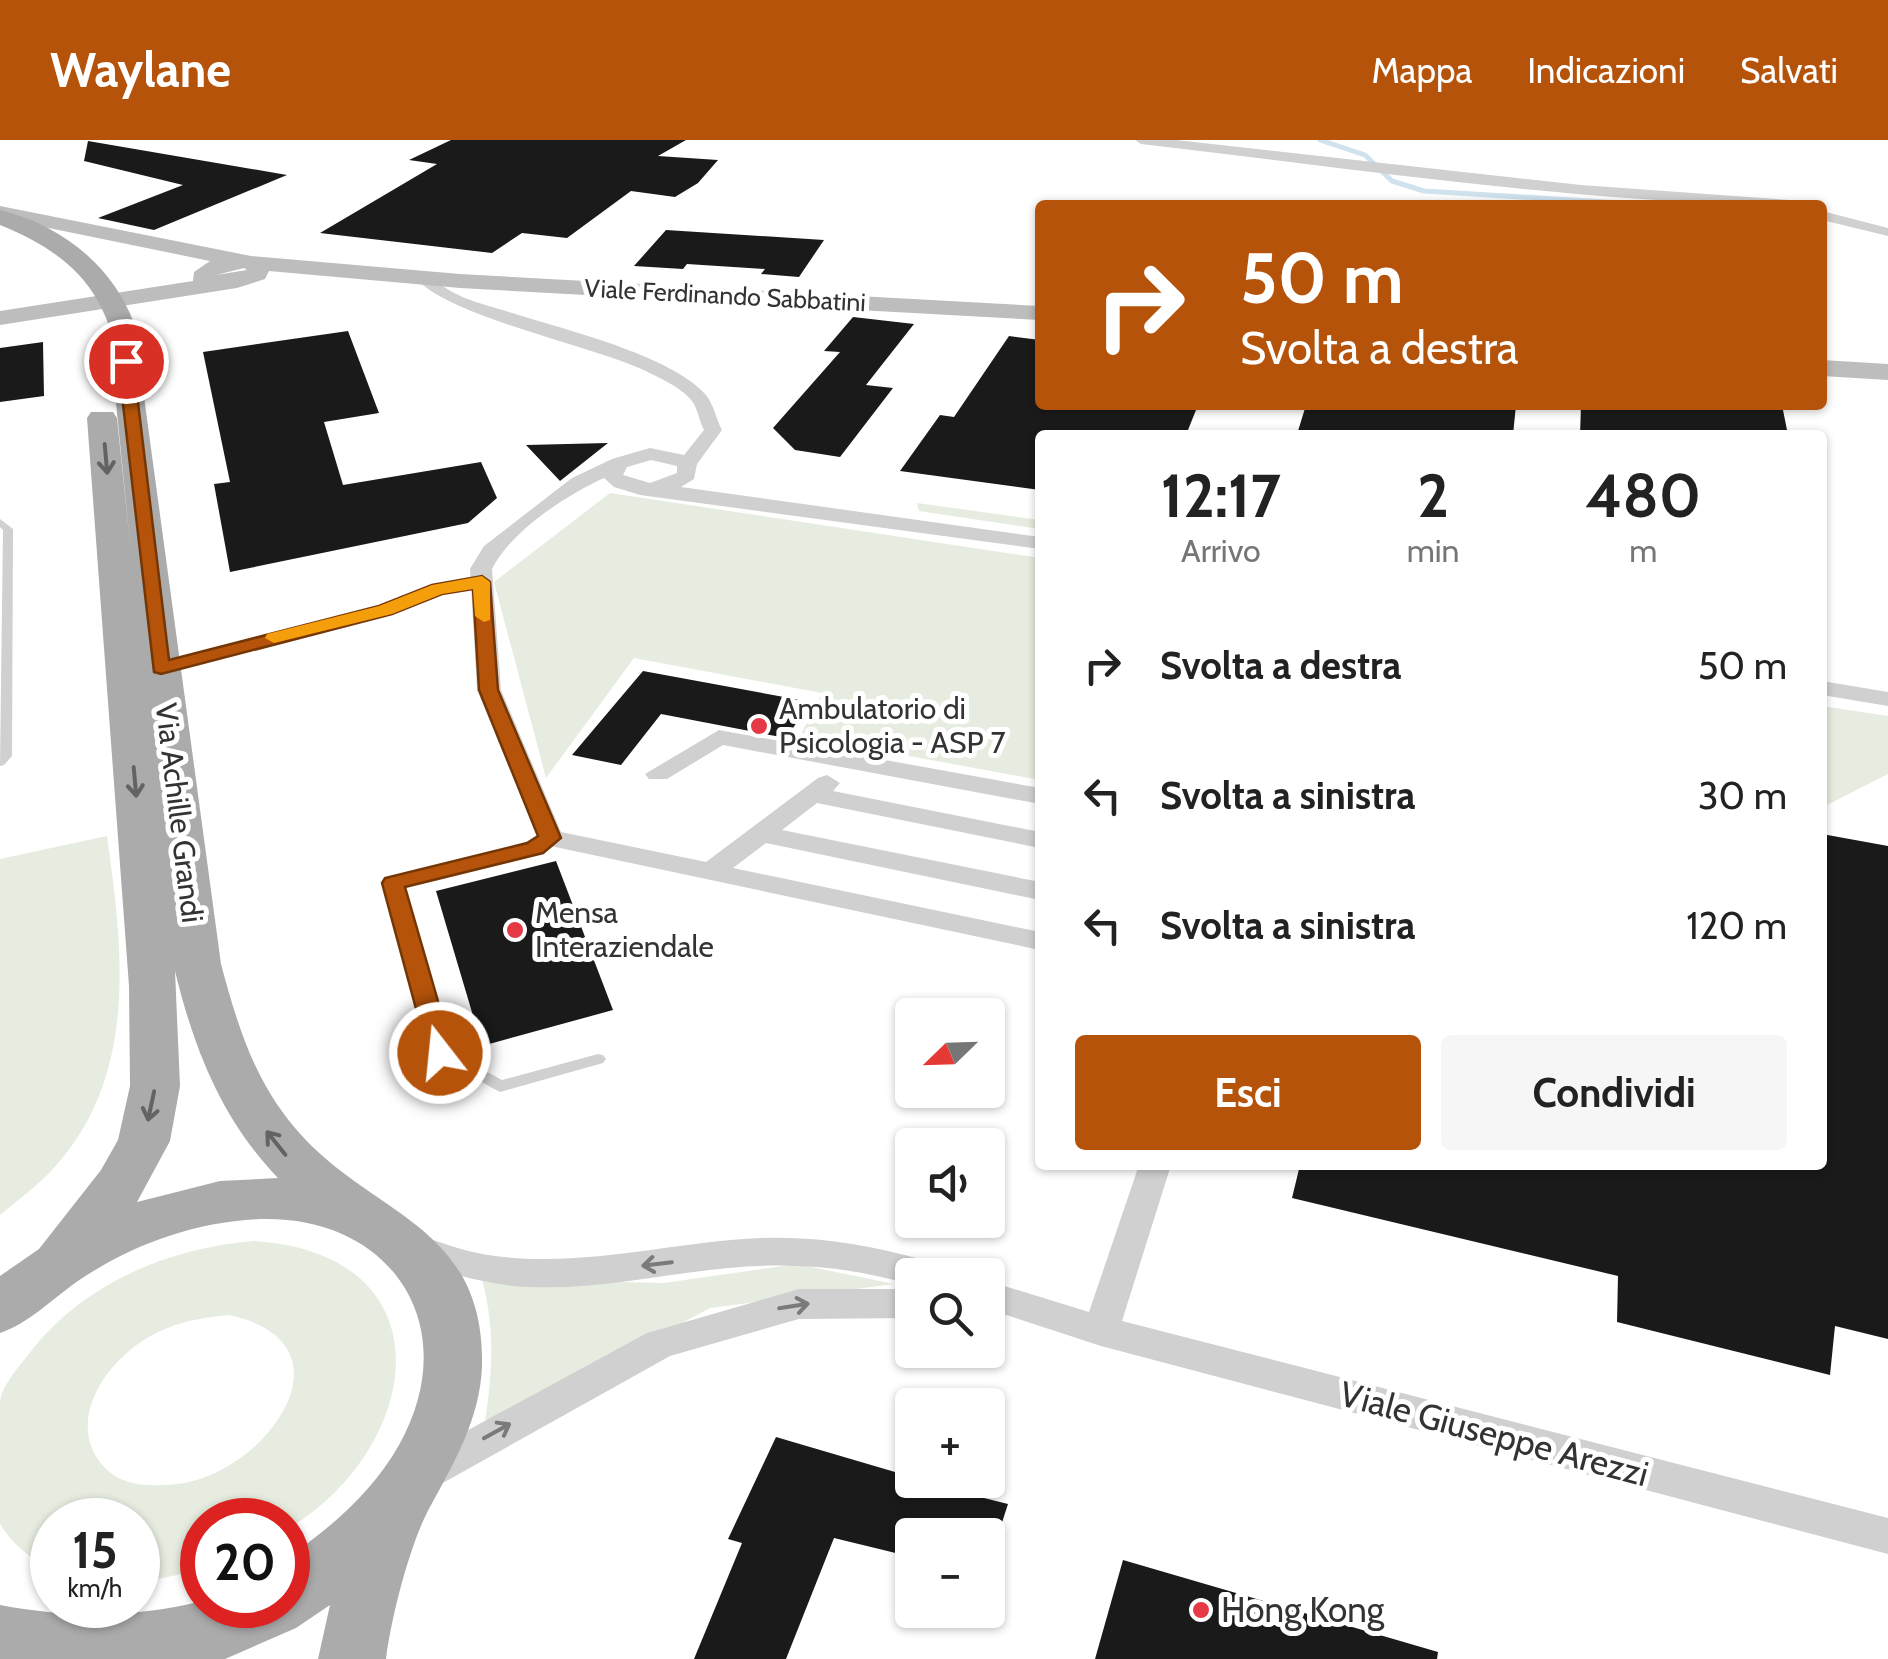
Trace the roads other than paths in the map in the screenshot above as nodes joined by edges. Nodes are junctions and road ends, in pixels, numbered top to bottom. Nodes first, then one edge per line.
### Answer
1 (1140, 140) edge
2 (1723, 200) edge
3 (1827, 206) edge
4 (1872, 210) dead end
5 (0, 214) edge
6 (1827, 215) edge
7 (0, 231) edge
8 (1888, 232) edge
9 (75, 238) junction
10 (202, 267) junction
11 (240, 272) junction
12 (417, 278) junction
13 (129, 296) junction
14 (1035, 313) edge
15 (0, 318) edge
16 (1833, 369) edge
17 (1888, 369) edge
18 (707, 421) junction
19 (629, 459) junction
20 (688, 466) junction
21 (624, 486) junction
22 (650, 489) junction
23 (557, 499) junction
24 (768, 503) junction
25 (0, 522) edge
26 (1035, 542) edge
27 (482, 582) junction
28 (4, 594) edge
29 (161, 668) junction
30 (1827, 689) edge
31 (1888, 698) edge
32 (856, 761) junction
33 (0, 762) edge
34 (658, 774) dead end
35 (812, 794) junction
36 (1035, 795) edge
37 (761, 834) junction
38 (550, 838) junction
39 (1035, 839) edge
40 (711, 872) junction
41 (1035, 889) edge
42 (1035, 940) edge
43 (598, 1059) dead end
44 (1153, 1170) edge
45 (393, 1236) junction
46 (895, 1265) edge
47 (24, 1285) edge
48 (1005, 1300) edge
49 (895, 1303) edge
50 (1005, 1317) edge
51 (1101, 1331) junction
52 (407, 1488) junction
53 (1888, 1536) edge
54 (310, 1581) edge
55 (222, 1628) edge
56 (0, 1639) edge
57 (37, 1659) edge
58 (352, 1659) edge

1 - 2 street
3 - 4 street
5 - 9 main road, Via Achille Grandi
6 - 8 street
7 -> 47 main road, Via Achille Grandi
9 - 10 street
9 - 29 main road, Via Achille Grandi
10 - 11 street
10 - 13 street
11 - 12 street, Viale Ferdinando Sabbatini
11 - 13 street
12 - 14 street, Viale Ferdinando Sabbatini
12 - 18 street
13 - 15 street
16 - 17 street
18 - 19 street
18 - 20 street
19 - 20 street
19 - 21 street
19 - 23 street
20 - 22 street
20 - 24 street
21 - 22 street
21 - 23 street
22 - 24 street
23 - 27 street
24 - 26 street
25 - 28 lane
27 - 29 lane
27 - 38 street
28 - 33 lane
45 -> 29 main road, Via Achille Grandi
30 - 31 street
32 - 34 street
32 - 35 street
32 - 36 street
35 - 37 street
35 - 39 street
37 - 40 street
37 - 41 street
38 - 40 street
38 - 43 lane
40 - 42 street
44 - 51 street
46 -> 45 street
45 - 47 main road
45 - 52 main road
48 - 51 street
52 -> 49 street
50 - 51 street
51 - 53 street, Viale Giuseppe Arezzi
52 - 54 main road
52 - 58 main road
55 - 56 main road
56 - 57 main road

